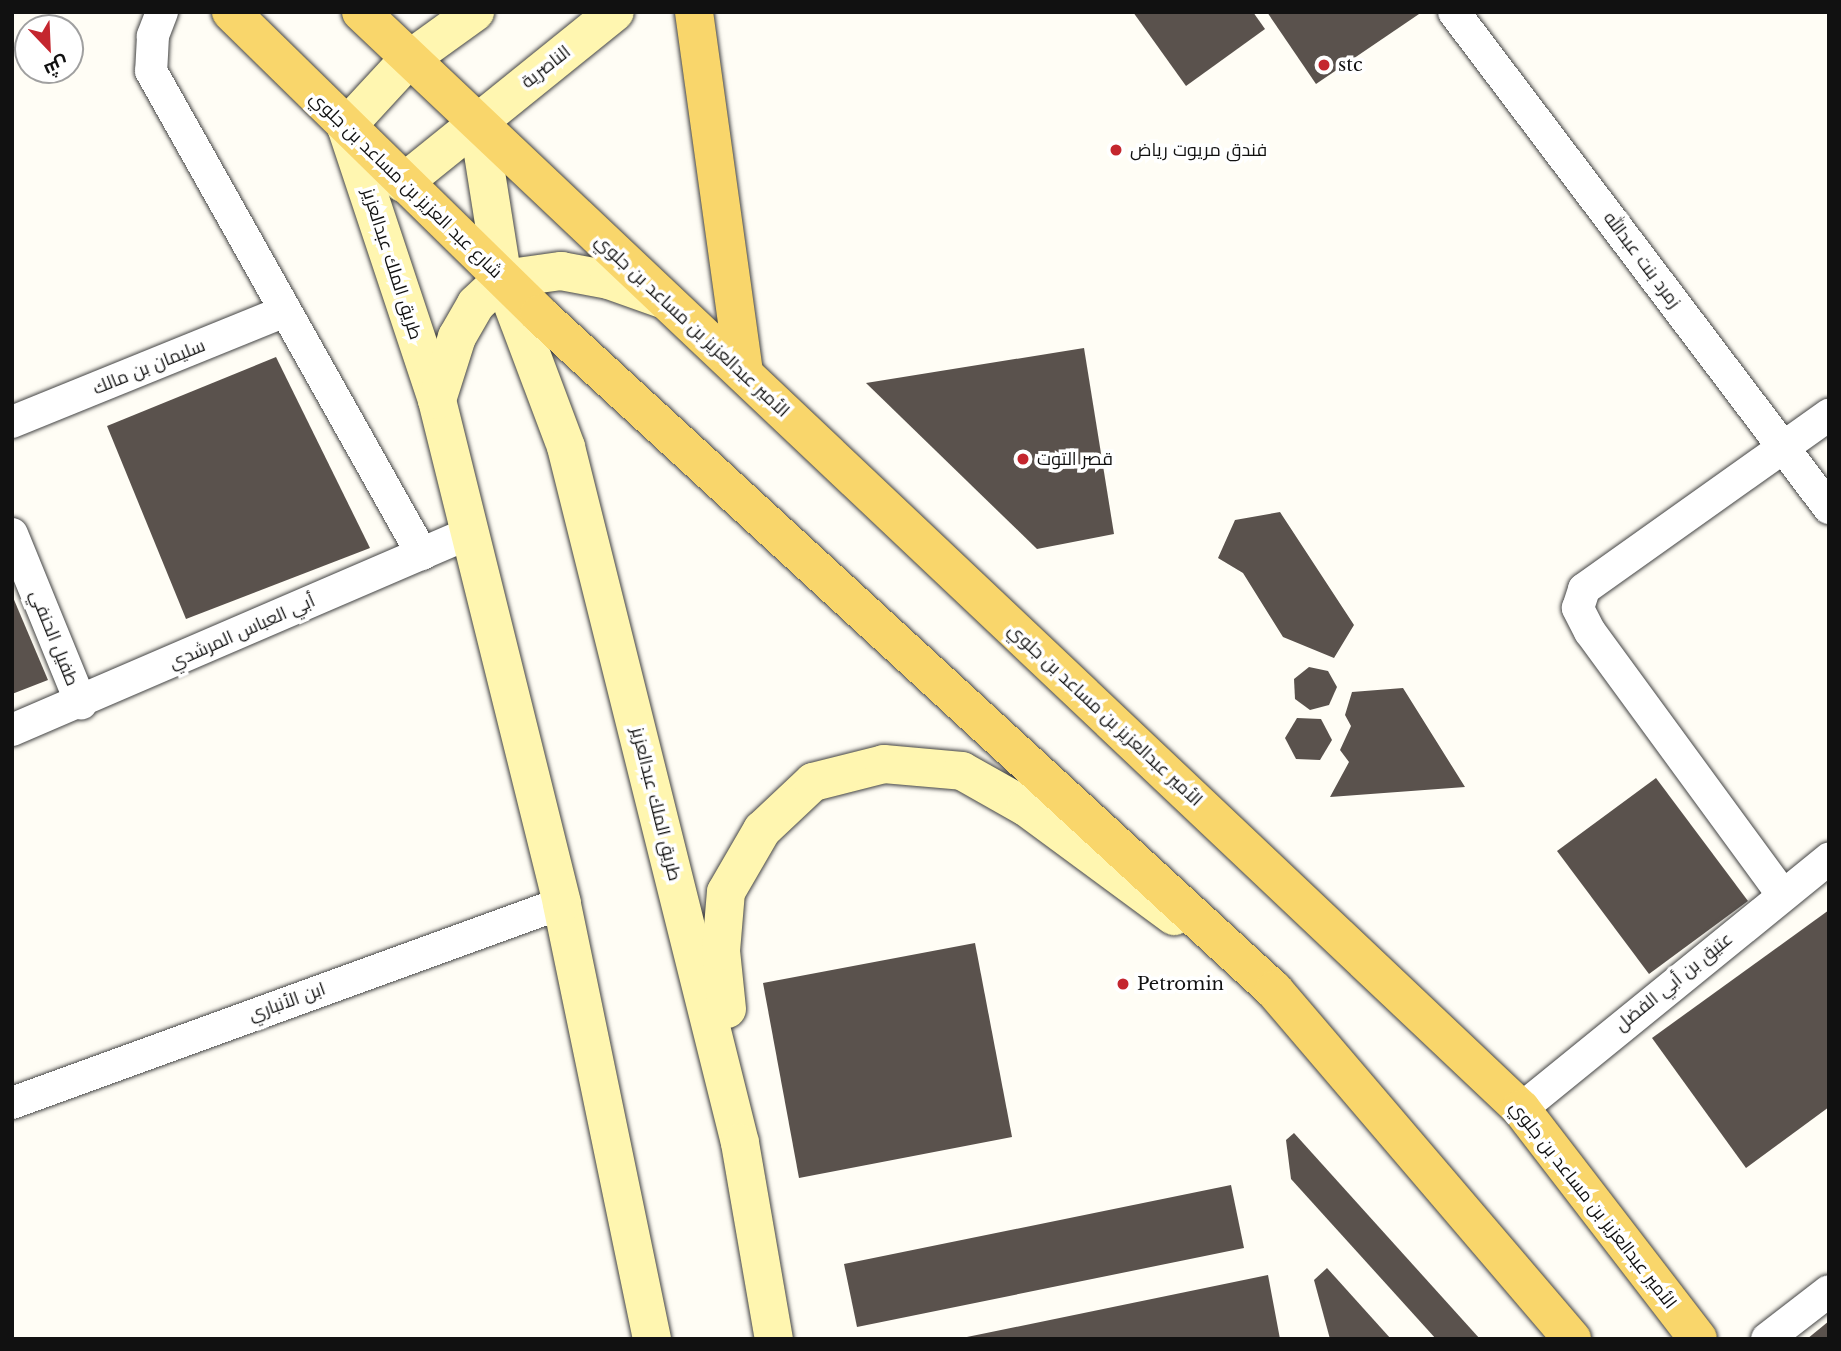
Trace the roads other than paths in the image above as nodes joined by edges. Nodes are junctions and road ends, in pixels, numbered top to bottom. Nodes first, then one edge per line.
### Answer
1 (162, 12) edge
2 (231, 12) edge
3 (361, 12) edge
4 (475, 12) edge
5 (615, 12) edge
6 (694, 12) edge
7 (1454, 12) edge
8 (407, 61) junction
9 (478, 122) junction
10 (346, 127) junction
11 (403, 183) junction
12 (503, 279) junction
13 (664, 300) junction
14 (285, 311) junction
15 (744, 374) junction
16 (437, 400) junction
17 (1829, 415) edge
18 (12, 422) edge
19 (1784, 449) junction
20 (1829, 508) edge
21 (471, 532) junction
22 (12, 534) edge
23 (422, 554) junction
24 (81, 703) junction
25 (12, 730) edge
26 (1829, 859) edge
27 (1782, 894) junction
28 (562, 903) junction
29 (1274, 990) junction
30 (15, 1093) edge
31 (1521, 1109) junction
32 (740, 1143) junction
33 (1829, 1292) edge
34 (652, 1339) edge
35 (774, 1339) edge
36 (1572, 1339) edge
37 (1698, 1339) edge
38 (1767, 1339) edge

1 - 14 street
2 - 10 main road, شارع عبد العزيز بن مساعد بن جلوي
3 - 8 main road
4 - 8 main road
5 - 9 main road, الناصرية
6 - 15 main road
7 - 19 street, زمرد بنت عبدالله
8 - 9 main road
8 - 10 main road
9 - 11 main road, الناصرية
9 - 12 main road, طريق الملك عبدالعزيز
9 - 13 main road, الأمير عبدالعزيز بن مساعد بن جلوي
10 - 11 main road, شارع عبد العزيز بن مساعد بن جلوي
10 - 16 main road, طريق الملك عبدالعزيز
11 - 12 main road, شارع عبد العزيز بن مساعد بن جلوي
12 - 13 main road
12 - 16 main road
12 - 29 main road, شارع عبد العزيز بن مساعد بن جلوي
12 - 32 main road, طريق الملك عبدالعزيز
13 - 15 main road, الأمير عبدالعزيز بن مساعد بن جلوي
14 - 18 street, سليمان بن مالك
14 - 23 street
15 - 31 main road, الأمير عبدالعزيز بن مساعد بن جلوي
16 - 21 main road, طريق الملك عبدالعزيز
17 - 19 street
19 - 20 street, زمرد بنت عبدالله
19 - 27 street
21 - 23 street, أبي العباس المرشدي
21 - 28 main road, طريق الملك عبدالعزيز
22 - 24 street, طفيل الحنفي
23 - 24 street, أبي العباس المرشدي
24 - 25 street, أبي العباس المرشدي
26 - 27 street, عتيق بن أبي الفضل
27 - 31 street, عتيق بن أبي الفضل
28 - 30 street, ابن الأنباري
28 - 34 main road, طريق الملك عبدالعزيز
29 - 32 main road
29 - 36 main road
31 - 37 main road, الأمير عبدالعزيز بن مساعد بن جلوي
32 - 35 main road, طريق الملك عبدالعزيز
33 - 38 street

